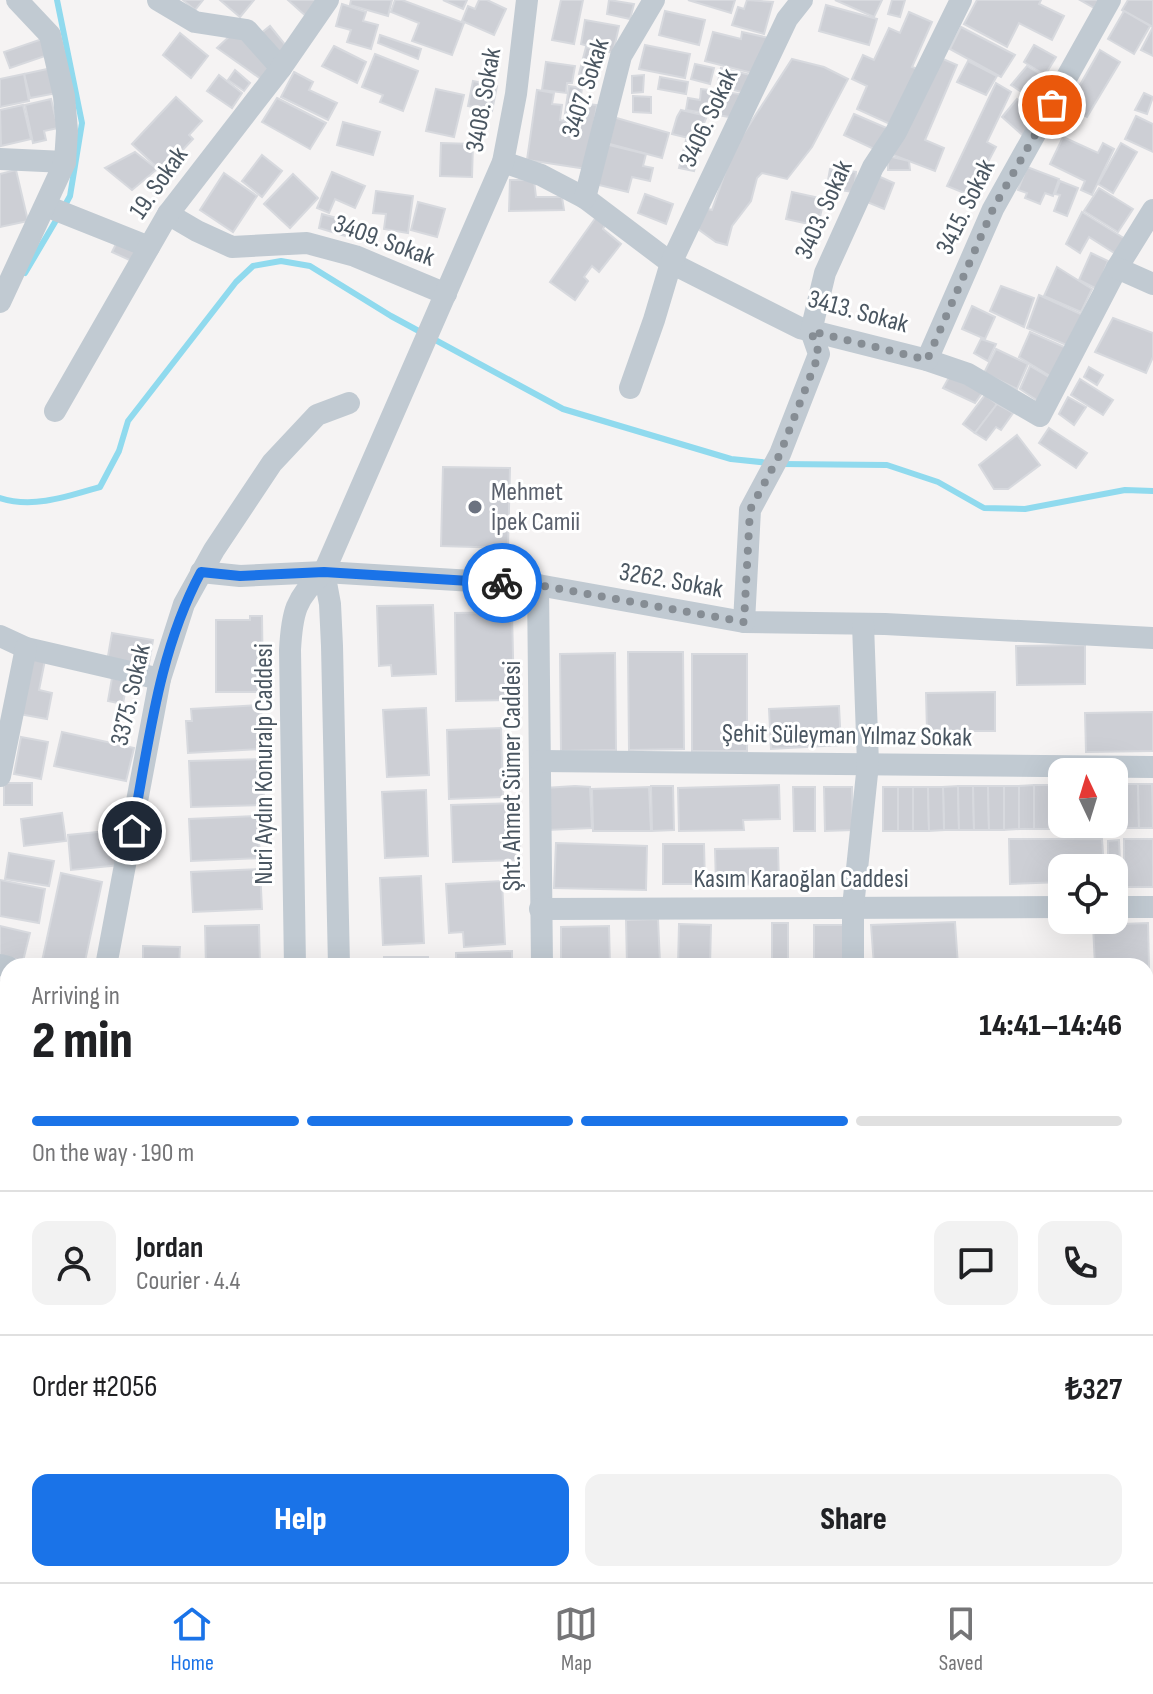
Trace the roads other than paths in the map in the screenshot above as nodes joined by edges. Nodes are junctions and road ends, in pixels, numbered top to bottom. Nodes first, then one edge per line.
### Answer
1 (17, 0) edge
2 (158, 0) edge
3 (328, 0) edge
4 (527, 0) edge
5 (654, 0) edge
6 (802, 0) edge
7 (961, 0) edge
8 (1110, 0) edge
9 (281, 68) junction
10 (0, 159) edge
11 (65, 162) junction
12 (503, 162) junction
13 (585, 198) junction
14 (51, 208) junction
15 (1153, 210) edge
16 (168, 214) junction
17 (149, 247) junction
18 (671, 263) junction
19 (1117, 268) junction
20 (1153, 284) edge
21 (3, 293) edge
22 (446, 294) junction
23 (811, 331) junction
24 (927, 360) junction
25 (630, 388) dead end
26 (349, 403) dead end
27 (55, 411) dead end
28 (201, 572) junction
29 (324, 572) junction
30 (538, 585) junction
31 (744, 622) junction
32 (863, 624) junction
33 (0, 636) edge
34 (1153, 638) edge
35 (26, 648) junction
36 (160, 679) junction
37 (541, 761) junction
38 (868, 764) junction
39 (1153, 767) edge
40 (0, 776) edge
41 (853, 907) junction
42 (1048, 907) edge
43 (1128, 907) edge
44 (1153, 907) edge
45 (540, 909) junction
46 (108, 958) edge
47 (295, 958) edge
48 (339, 958) edge
49 (542, 958) edge
50 (853, 958) edge

1 - 11 street
2 - 9 street
3 - 9 street, 19. Sokak
4 - 12 street, 3408. Sokak
5 - 13 street, 3407. Sokak
6 - 18 street, 3406. Sokak
7 - 23 street, 3403. Sokak
8 - 24 street, 3415. Sokak
9 - 16 street, 19. Sokak
10 - 11 street
11 - 14 street
12 - 13 street, 3413. Sokak
12 - 22 street, 3408. Sokak
13 - 18 street, 3413. Sokak
14 - 17 street
14 - 21 street
15 - 19 street, 3413. Sokak
16 - 17 street, 19. Sokak
16 - 22 street, 3409. Sokak
17 - 27 street, 19. Sokak
18 - 23 street, 3413. Sokak
18 - 25 street, 3406. Sokak
19 - 20 street
19 - 24 street, 3413. Sokak
22 - 29 street, Nuri Aydın Konuralp Caddesi
23 - 24 street, 3413. Sokak
23 - 31 street, 3403. Sokak
26 - 28 street, 3375. Sokak
28 - 29 street, 3262. Sokak
28 - 36 street, 3375. Sokak
29 - 30 street, 3262. Sokak
29 - 47 street, Nuri Aydın Konuralp Caddesi
29 - 48 street
30 - 31 street, 3262. Sokak
30 - 37 street, Şht. Ahmet Sümer Caddesi
31 - 32 street, 3262. Sokak
32 - 34 street, 3262. Sokak
32 - 38 street
33 - 35 street
35 - 36 street
35 - 40 street
36 - 46 street, 3375. Sokak
37 - 38 street, Şehit Süleyman Yılmaz Sokak
37 - 45 street, Şht. Ahmet Sümer Caddesi
38 - 39 street, Şehit Süleyman Yılmaz Sokak
38 - 41 street
41 - 42 street, Kasım Karaoğlan Caddesi
41 - 45 street, Kasım Karaoğlan Caddesi
41 - 50 street
43 - 44 street
45 - 49 street, Şht. Ahmet Sümer Caddesi

